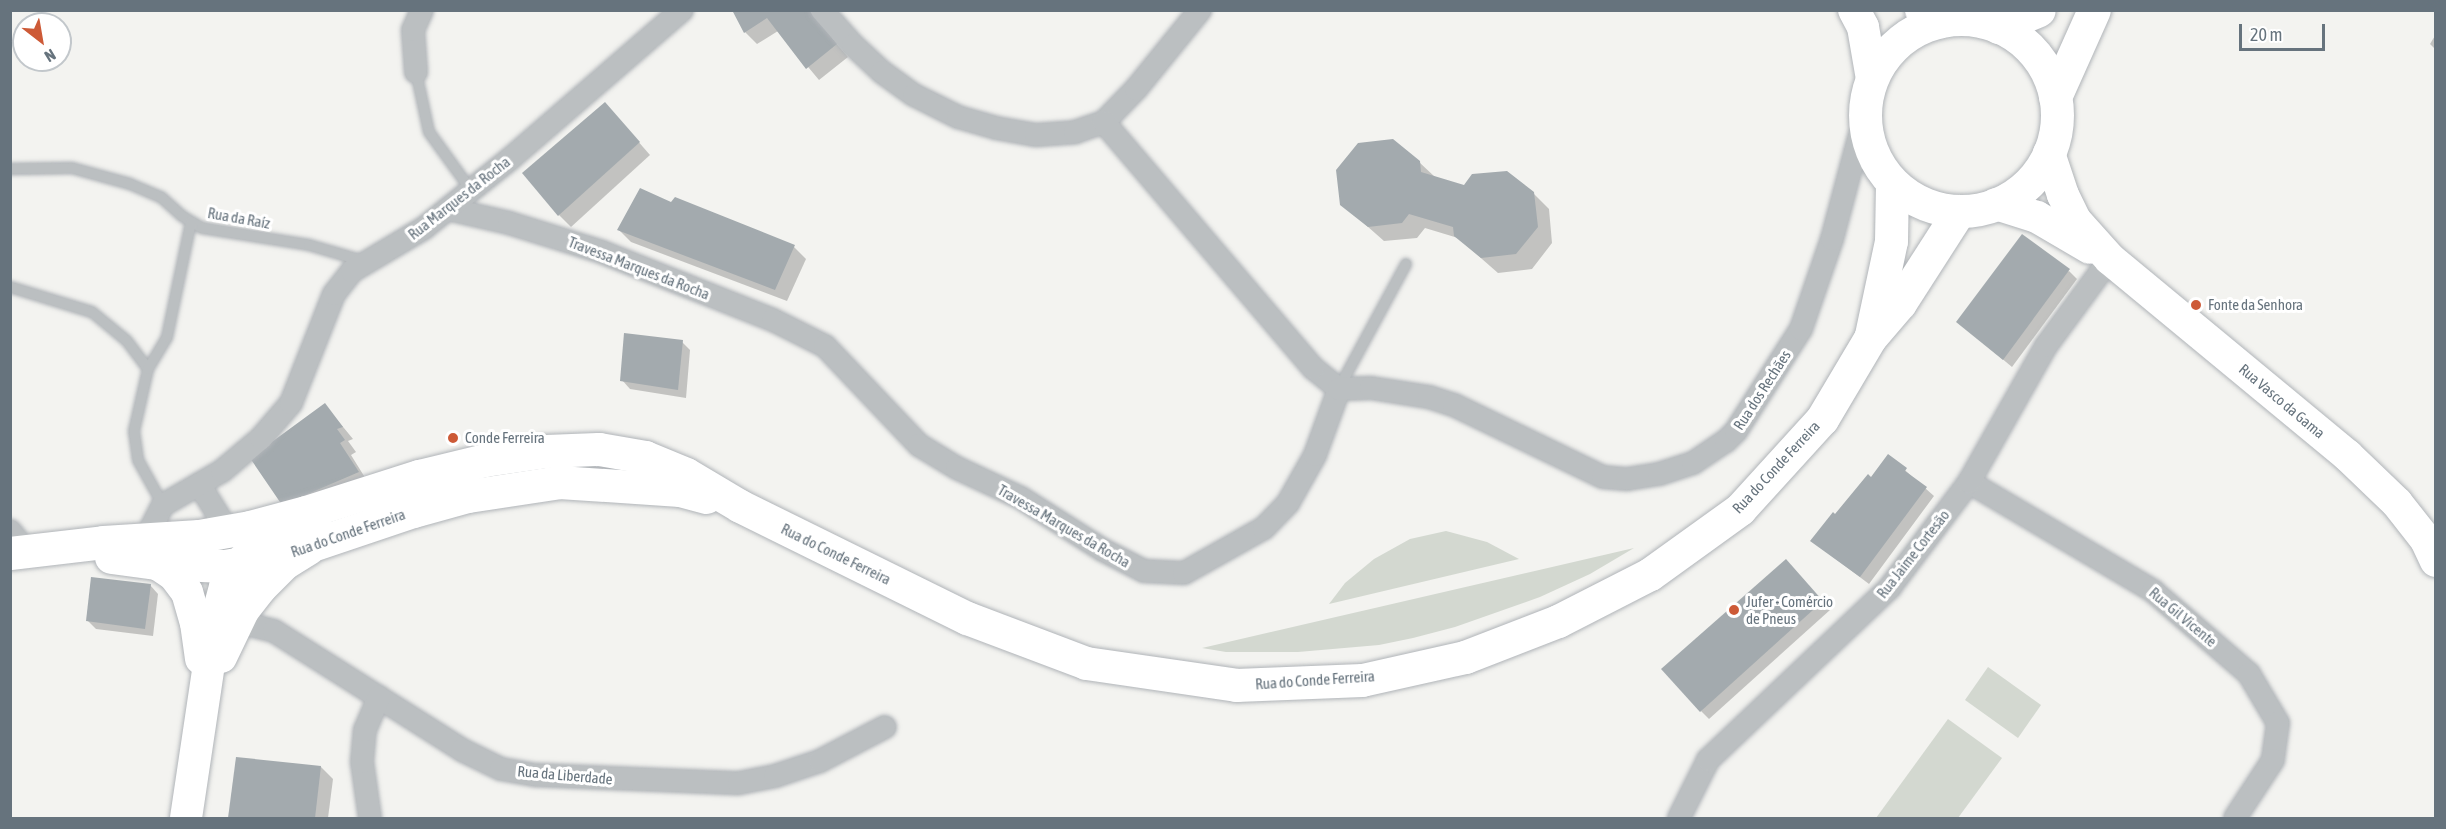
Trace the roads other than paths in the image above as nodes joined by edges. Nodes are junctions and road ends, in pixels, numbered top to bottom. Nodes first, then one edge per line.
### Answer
1 (422, 10) edge
2 (682, 10) edge
3 (822, 10) edge
4 (1200, 10) edge
5 (1854, 10) edge
6 (1922, 10) edge
7 (2039, 10) edge
8 (2094, 10) edge
9 (1961, 19) junction
10 (1998, 27) junction
11 (416, 72) joint
12 (1872, 79) junction
13 (2055, 97) junction
14 (1865, 115) junction
15 (1104, 122) junction
16 (2049, 153) junction
17 (10, 169) edge
18 (1892, 183) junction
19 (471, 190) junction
20 (1996, 204) junction
21 (448, 209) junction
22 (1959, 211) junction
23 (191, 222) junction
24 (2110, 259) junction
25 (367, 262) junction
26 (1406, 264) dead end
27 (10, 287) edge
28 (1870, 338) junction
29 (148, 369) junction
30 (1339, 389) junction
31 (546, 451) junction
32 (1969, 482) junction
33 (199, 484) junction
34 (163, 505) junction
35 (740, 506) junction
36 (228, 531) junction
37 (319, 542) junction
38 (24, 546) edge
39 (2432, 547) edge
40 (150, 552) junction
41 (240, 563) junction
42 (238, 622) junction
43 (204, 693) junction
44 (379, 697) junction
45 (885, 727) dead end
46 (186, 819) edge
47 (370, 819) edge
48 (1679, 819) edge
49 (2235, 819) edge

1 - 11 street
2 - 19 street, Rua Marques da Rocha
3 - 15 street
4 - 15 street
5 - 12 street
6 - 9 street
7 - 10 main road
8 - 13 main road
9 - 10 main road
9 - 12 main road
10 - 13 main road
11 - 19 lane
12 - 14 main road
13 - 16 main road
14 - 18 main road
14 - 30 street, Rua dos Rechães
15 - 30 street
16 - 20 main road
16 - 24 street, Rua Vasco da Gama
17 - 23 lane, Rua da Raíz
18 - 22 main road
18 - 28 main road, Rua do Conde Ferreira
19 - 21 street, Rua Marques da Rocha
20 - 22 main road
20 - 24 street, Rua Vasco da Gama
21 - 25 street, Rua Marques da Rocha
21 - 30 street, Travessa Marques da Rocha
22 - 28 main road, Rua do Conde Ferreira
23 - 25 lane, Rua da Raíz
23 - 29 lane
24 - 32 street, Rua Jaime Cortesão
24 - 39 street, Rua Vasco da Gama
25 - 33 street, Rua Marques da Rocha
26 - 30 lane
27 - 29 lane
28 - 35 main road, Rua do Conde Ferreira
29 - 34 lane
31 - 35 main road, Rua do Conde Ferreira
31 - 36 main road, Rua do Conde Ferreira
31 - 41 street, Rua do Conde Ferreira
32 - 48 street, Rua Jaime Cortesão
32 - 49 street, Rua Gil Vicente
33 - 34 street, Rua Marques da Rocha
33 - 36 street
34 - 40 street
35 - 37 main road, Rua do Conde Ferreira
36 - 40 main road, Rua do Conde Ferreira
37 - 41 main road, Rua do Conde Ferreira
37 - 42 street
38 - 40 main road, Rua do Conde Ferreira
40 - 41 main road, Rua do Conde Ferreira
40 - 43 street
41 - 43 street
42 - 43 street
42 - 44 street, Rua da Liberdade
43 - 46 street
44 - 45 street, Rua da Liberdade
44 - 47 street

